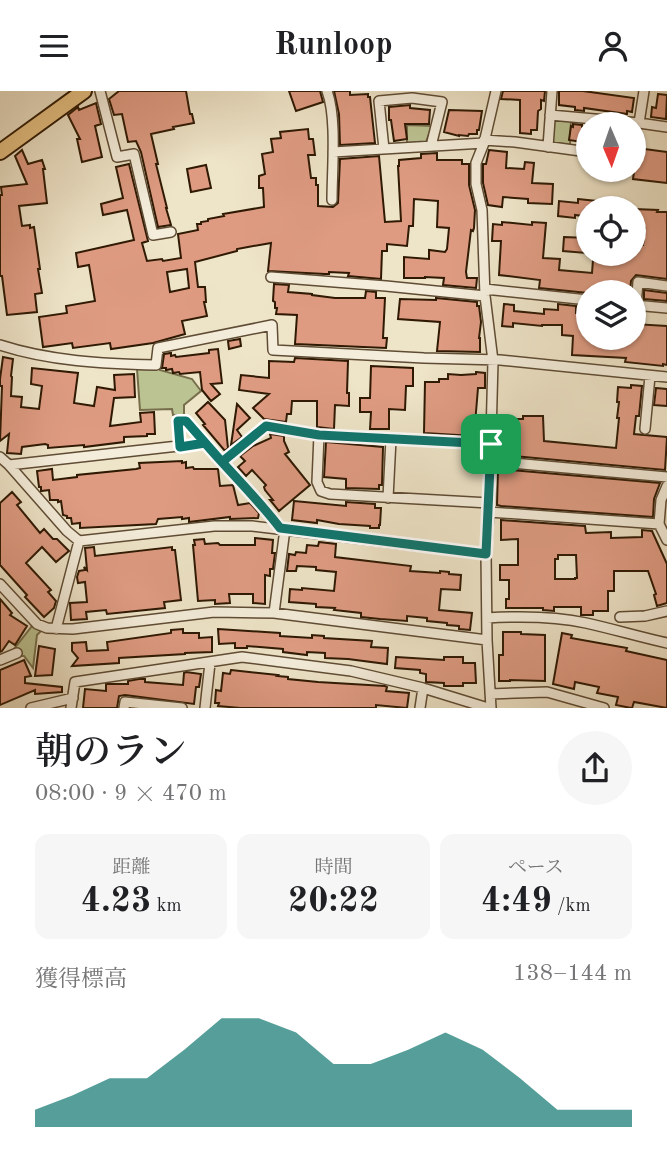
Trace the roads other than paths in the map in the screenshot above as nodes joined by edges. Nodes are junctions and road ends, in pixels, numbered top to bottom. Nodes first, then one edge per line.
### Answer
1 (84, 91) edge
2 (100, 91) edge
3 (327, 91) edge
4 (496, 91) edge
5 (552, 91) edge
6 (638, 91) edge
7 (644, 91) edge
8 (641, 112) edge
9 (550, 115) junction
10 (576, 117) edge
11 (646, 124) edge
12 (667, 127) edge
13 (484, 141) junction
14 (431, 146) junction
15 (548, 147) junction
16 (384, 149) junction
17 (576, 150) edge
18 (0, 152) edge
19 (333, 152) junction
20 (332, 200) dead end
21 (171, 232) dead end
22 (271, 277) dead end
23 (646, 283) edge
24 (667, 286) edge
25 (485, 293) junction
26 (576, 299) edge
27 (646, 306) edge
28 (667, 308) edge
29 (0, 345) edge
30 (492, 361) junction
31 (650, 376) junction
32 (667, 377) edge
33 (645, 429) dead end
34 (319, 435) junction
35 (391, 439) junction
36 (205, 443) junction
37 (491, 444) junction
38 (180, 447) junction
39 (0, 457) edge
40 (490, 461) junction
41 (222, 462) junction
42 (9, 465) junction
43 (667, 477) edge
44 (667, 486) edge
45 (388, 498) junction
46 (489, 507) junction
47 (659, 524) junction
48 (282, 529) junction
49 (667, 540) edge
50 (79, 541) junction
51 (486, 554) junction
52 (0, 584) edge
53 (667, 611) edge
54 (274, 613) junction
55 (620, 617) dead end
56 (487, 618) junction
57 (56, 629) junction
58 (486, 640) junction
59 (667, 643) edge
60 (18, 653) dead end
61 (0, 660) edge
62 (210, 663) junction
63 (423, 688) junction
64 (490, 694) junction
65 (72, 703) edge
66 (597, 707) edge
67 (31, 708) edge
68 (124, 708) edge
69 (182, 708) edge
70 (205, 708) edge
71 (421, 708) edge
72 (489, 708) edge

1 - 18 main road
2 - 21 street
3 - 19 street
4 - 13 street
5 - 9 street
6 - 7 street
7 - 8 street
9 - 10 street
9 - 15 street
11 - 12 street
13 - 14 street
13 - 15 street
13 - 25 street
14 - 16 street
14 - 16 street
15 - 17 street
16 - 19 street
19 - 20 street
22 - 25 street
23 - 24 street
25 - 26 street
25 - 30 street
27 - 28 street
29 - 30 street
30 - 31 street
30 - 37 street
31 - 32 street
31 - 33 street
34 - 35 street
34 - 41 street
34 - 45 street
35 - 37 street
35 - 45 street
36 - 38 street
36 - 38 street
36 - 41 street
37 - 40 street
38 - 42 street
39 - 42 street
40 - 43 street
40 - 46 street
41 - 48 street
42 - 50 street
44 - 47 street
45 - 46 street
46 - 47 street
46 - 51 street
47 - 49 street
48 - 50 street
48 - 51 street
48 - 54 street
50 - 57 street
51 - 56 street
52 - 57 street
53 - 55 street
54 - 57 street
54 - 58 street
56 - 58 street
56 - 59 street
58 - 64 street
60 - 61 street
62 - 63 street
62 - 65 street
62 - 70 street
63 - 71 street
63 - 72 street
64 - 66 street
64 - 72 street
65 - 67 street
68 - 69 street

